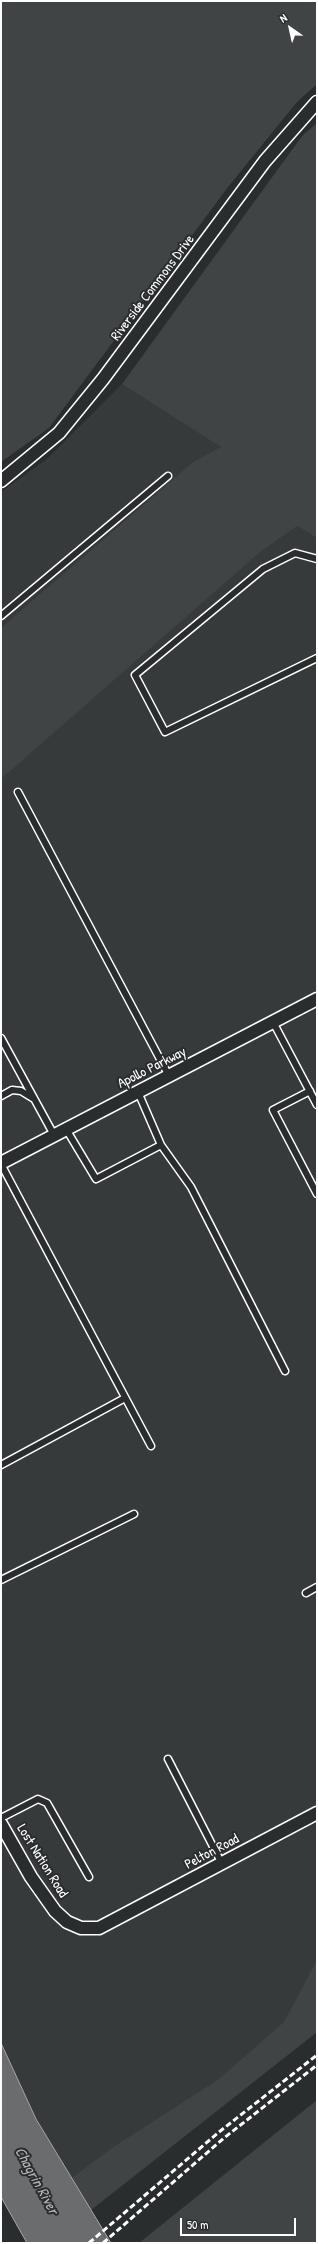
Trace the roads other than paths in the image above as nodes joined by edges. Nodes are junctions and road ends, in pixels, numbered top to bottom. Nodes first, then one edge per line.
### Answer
1 (317, 102) edge
2 (168, 476) dead end
3 (1, 481) edge
4 (317, 559) edge
5 (1, 616) edge
6 (317, 658) edge
7 (18, 792) dead end
8 (317, 999) edge
9 (273, 1022) junction
10 (1, 1038) edge
11 (169, 1076) junction
12 (310, 1091) junction
13 (138, 1092) junction
14 (1, 1096) edge
15 (35, 1100) junction
16 (317, 1105) edge
17 (66, 1129) junction
18 (54, 1135) junction
19 (161, 1145) junction
20 (1, 1163) edge
21 (317, 1194) edge
22 (285, 1371) dead end
23 (125, 1398) junction
24 (151, 1446) dead end
25 (1, 1465) edge
26 (134, 1514) dead end
27 (1, 1580) edge
28 (317, 1587) edge
29 (306, 1593) dead end
30 (168, 1759) dead end
31 (317, 1813) edge
32 (1, 1818) edge
33 (1, 1824) edge
34 (222, 1864) junction
35 (89, 1877) dead end
36 (122, 1917) joint

1 - 3 street, Riverside Commons Drive
2 - 5 lane
4 - 6 lane
7 - 11 lane
8 - 9 street, Apollo Parkway
9 - 11 street, Apollo Parkway
9 - 12 lane
10 - 15 lane
11 - 13 street, Apollo Parkway
12 - 16 lane
12 - 21 lane
13 - 17 street, Apollo Parkway
13 - 19 lane
14 - 15 lane
15 - 18 lane
17 - 18 street, Apollo Parkway
17 - 19 lane
18 - 20 street, Apollo Parkway
19 - 22 lane
20 - 23 lane
23 - 24 lane
23 - 25 lane
26 - 27 lane
28 - 29 lane
30 - 34 lane
31 - 34 street, Pelton Road
32 - 35 lane
33 - 36 street, Lost Nation Road
34 - 36 street, Pelton Road

